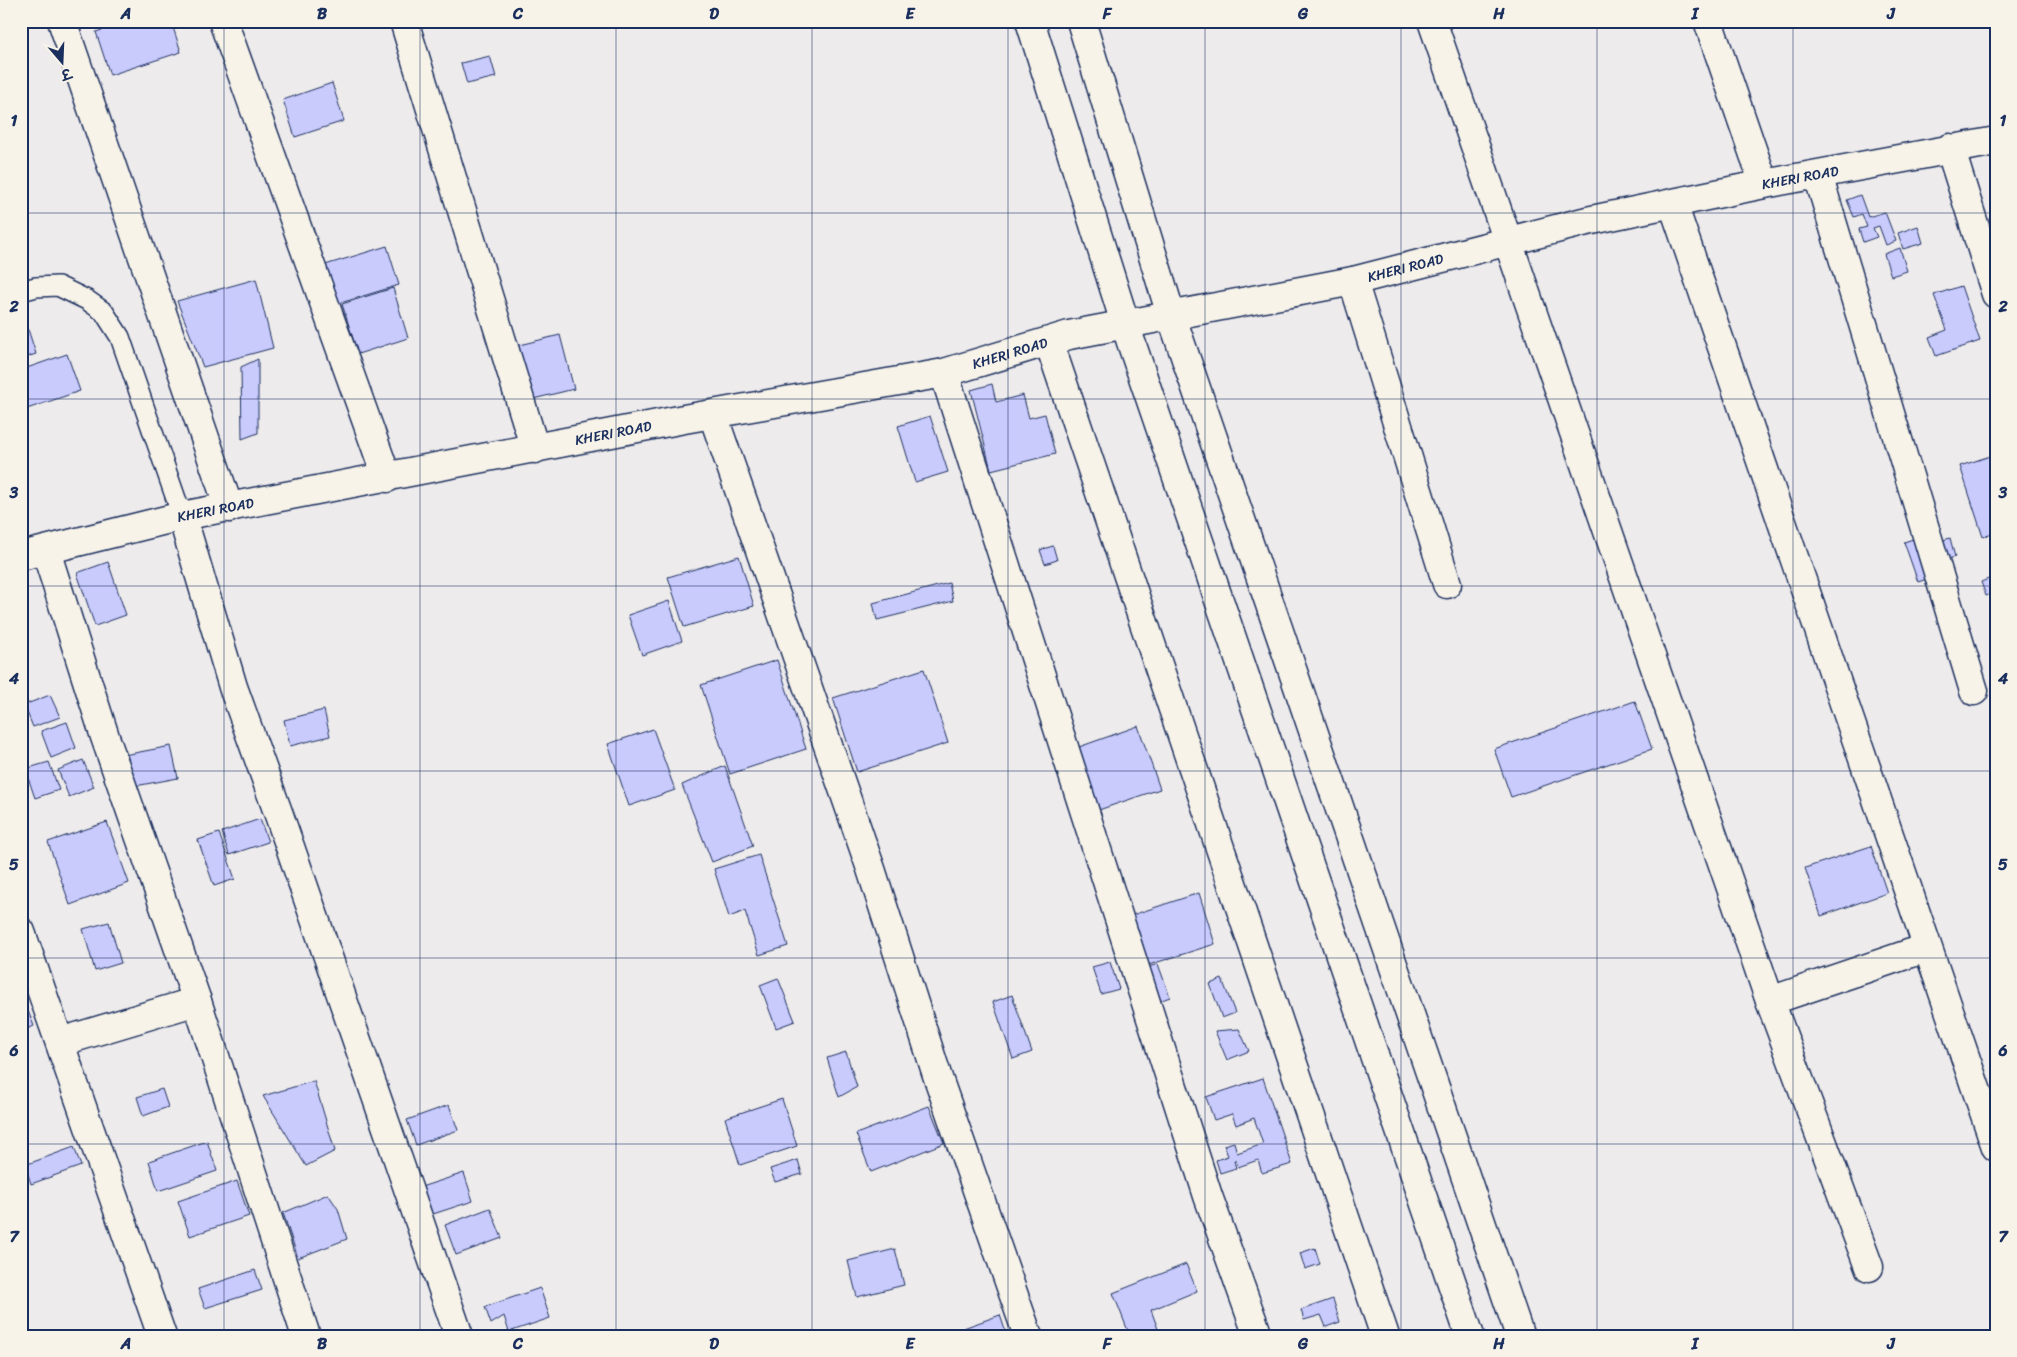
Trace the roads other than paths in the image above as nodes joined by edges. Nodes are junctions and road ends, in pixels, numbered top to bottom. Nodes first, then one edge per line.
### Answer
1 (62, 21) edge
2 (223, 21) edge
3 (404, 21) edge
4 (1030, 21) edge
5 (1081, 21) edge
6 (1432, 21) edge
7 (1708, 21) edge
8 (1996, 140) edge
9 (1950, 148) junction
10 (1818, 175) junction
11 (1764, 184) junction
12 (1673, 204) junction
13 (1508, 241) junction
14 (1353, 281) junction
15 (21, 291) edge
16 (1996, 294) edge
17 (1171, 315) junction
18 (1126, 325) junction
19 (1049, 342) junction
20 (944, 373) junction
21 (713, 415) junction
22 (535, 449) junction
23 (387, 478) junction
24 (229, 508) junction
25 (182, 516) junction
26 (33, 554) edge
27 (1447, 584) dead end
28 (1974, 690) dead end
29 (21, 932) edge
30 (1926, 948) junction
31 (197, 1001) junction
32 (1770, 1002) junction
33 (60, 1042) junction
34 (1996, 1147) edge
35 (1869, 1267) dead end
36 (162, 1336) edge
37 (306, 1336) edge
38 (459, 1336) edge
39 (1028, 1336) edge
40 (1258, 1336) edge
41 (1385, 1336) edge
42 (1470, 1336) edge
43 (1520, 1336) edge

1 - 24 street
2 - 23 street
3 - 22 street
4 - 18 street
5 - 17 street
6 - 13 street
7 - 11 street
8 - 9 street, KHERI ROAD
9 - 10 street, KHERI ROAD
9 - 16 street
10 - 11 street, KHERI ROAD
10 - 28 street
11 - 12 street, KHERI ROAD
12 - 13 street, KHERI ROAD
12 - 30 street
13 - 14 street, KHERI ROAD
13 - 32 street
14 - 17 street, KHERI ROAD
14 - 27 street
15 - 25 lane
17 - 18 street, KHERI ROAD
17 - 43 street
18 - 19 street, KHERI ROAD
18 - 42 street
19 - 20 street, KHERI ROAD
19 - 41 street
20 - 21 street, KHERI ROAD
20 - 40 street
21 - 22 street, KHERI ROAD
21 - 39 street
22 - 23 street, KHERI ROAD
23 - 24 street, KHERI ROAD
24 - 25 street, KHERI ROAD
25 - 26 street, KHERI ROAD
25 - 38 street
26 - 31 street
29 - 33 street
30 - 32 street
30 - 34 street
31 - 33 street
31 - 37 street
32 - 35 street
33 - 36 street

